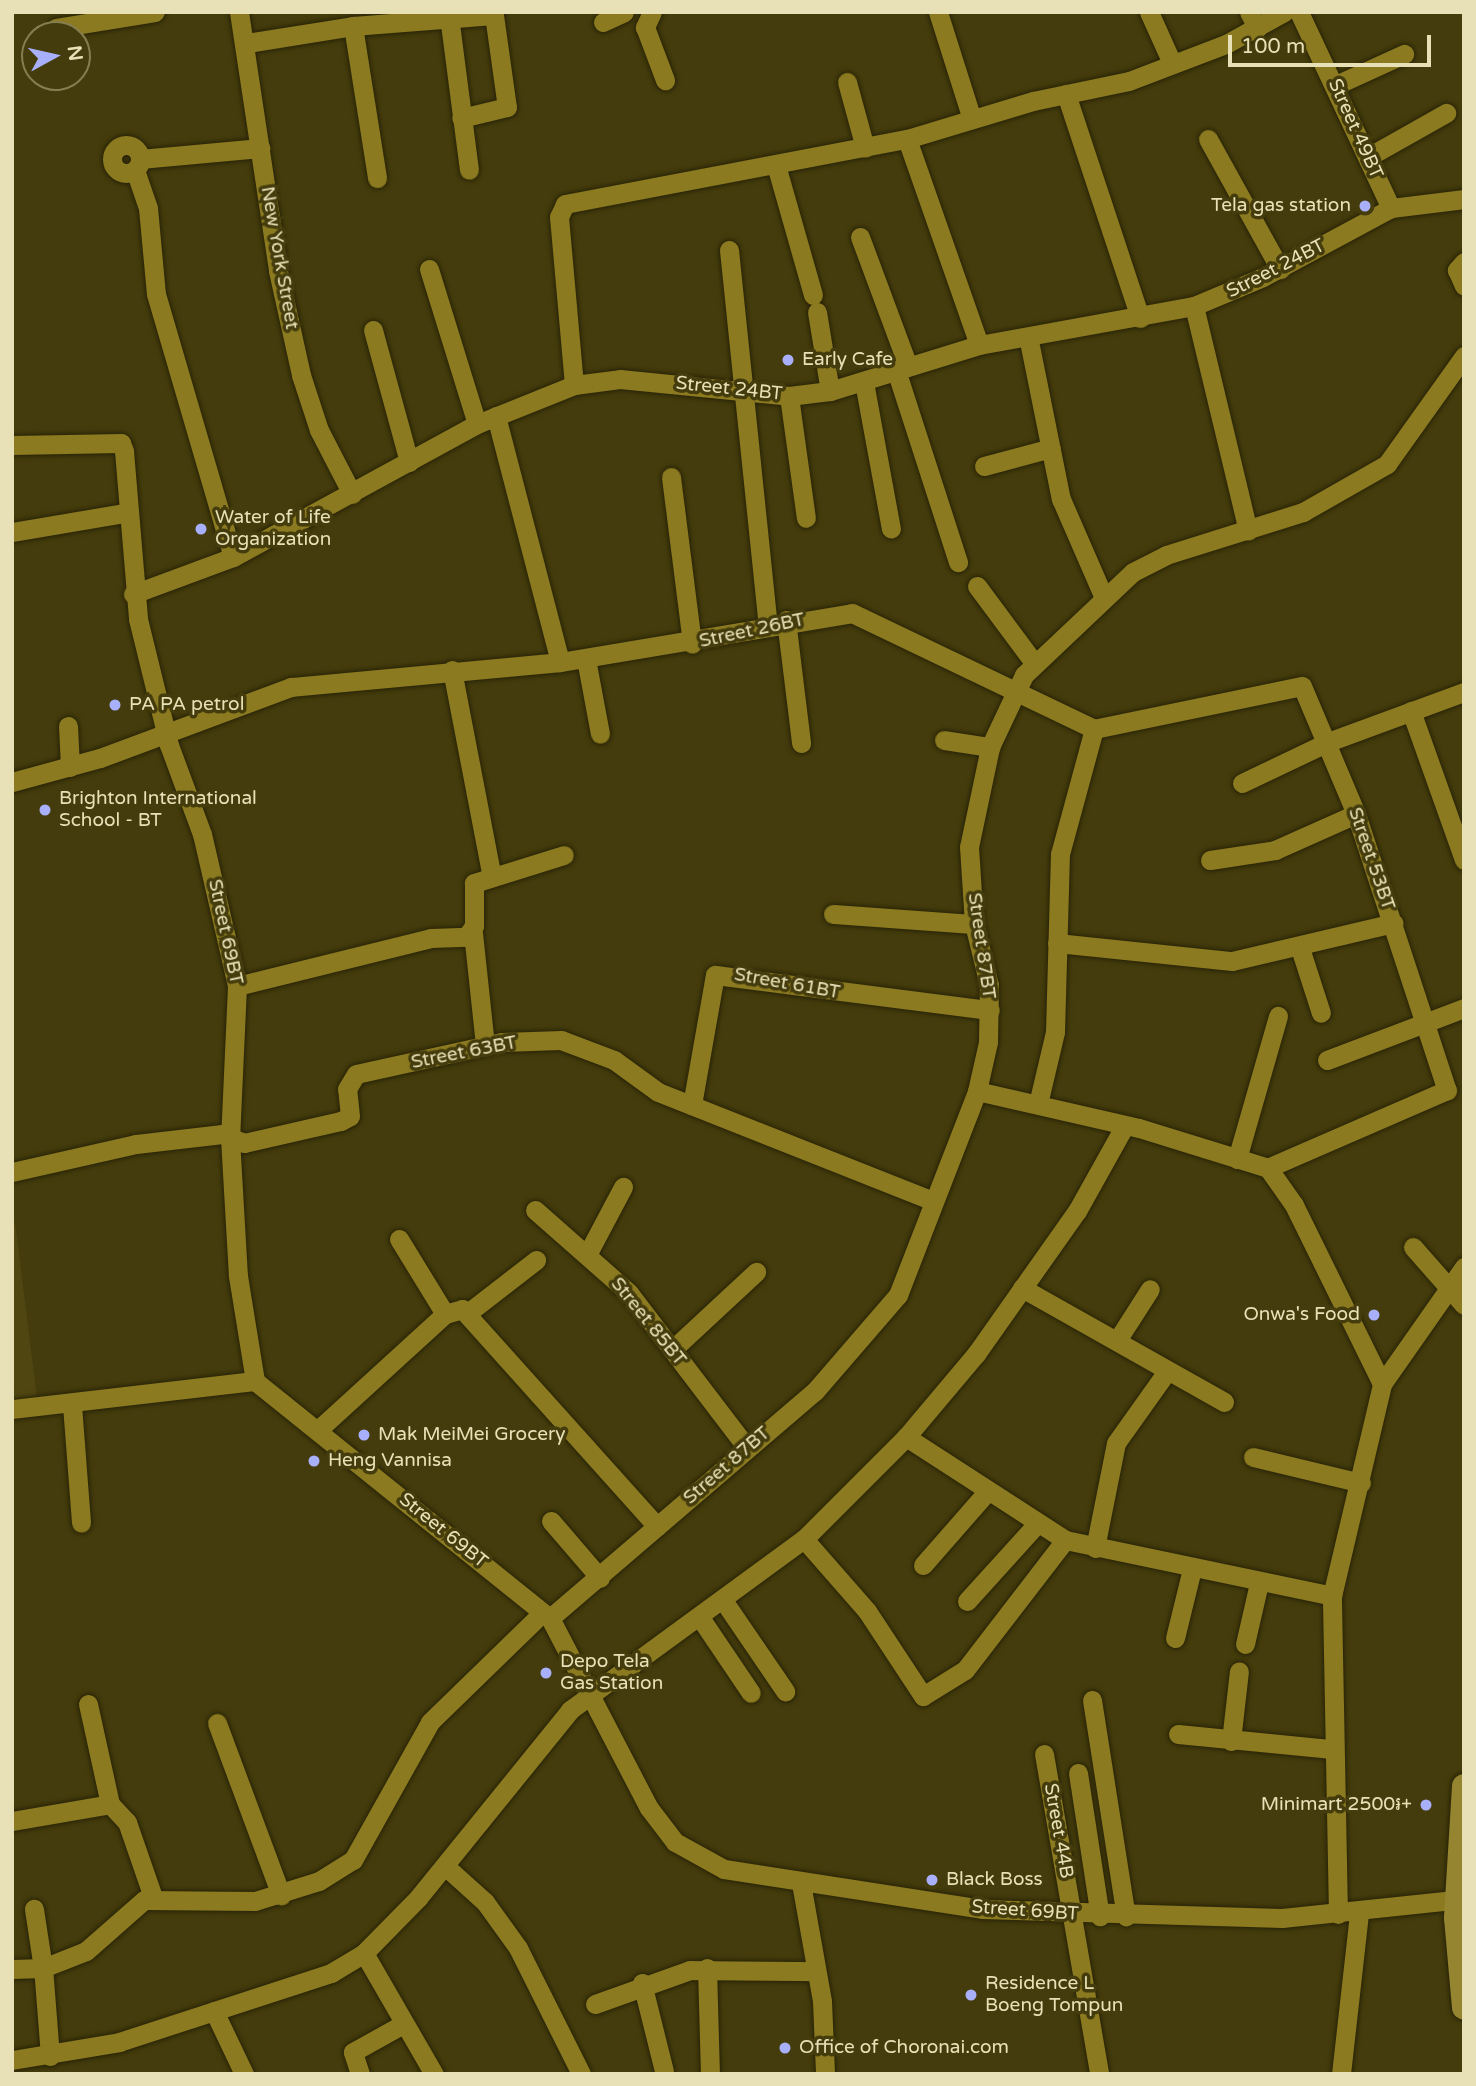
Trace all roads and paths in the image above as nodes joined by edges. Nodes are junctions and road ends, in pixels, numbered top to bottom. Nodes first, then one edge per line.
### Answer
1 (155, 12) edge
2 (239, 12) edge
3 (624, 12) edge
4 (652, 12) edge
5 (938, 12) edge
6 (1149, 12) edge
7 (1284, 12) edge
8 (1299, 12) edge
9 (449, 16) junction
10 (1253, 20) edge
11 (91, 22) edge
12 (603, 22) dead end
13 (353, 26) junction
14 (247, 43) junction
15 (1404, 54) dead end
16 (1172, 63) junction
17 (665, 80) dead end
18 (846, 82) dead end
19 (1336, 85) junction
20 (1066, 94) junction
21 (1446, 113) dead end
22 (461, 118) junction
23 (972, 119) junction
24 (907, 139) junction
25 (1208, 139) dead end
26 (260, 148) junction
27 (865, 148) junction
28 (1368, 157) junction
29 (776, 165) junction
30 (469, 170) dead end
31 (377, 178) dead end
32 (1464, 198) edge
33 (1391, 208) junction
34 (860, 237) dead end
35 (729, 250) dead end
36 (1464, 262) edge
37 (1280, 268) junction
38 (429, 269) dead end
39 (1464, 286) edge
40 (1194, 306) junction
41 (1140, 318) junction
42 (373, 330) dead end
43 (1029, 341) junction
44 (979, 345) junction
45 (1464, 356) edge
46 (902, 368) junction
47 (864, 382) junction
48 (574, 385) junction
49 (741, 391) junction
50 (830, 391) junction
51 (789, 396) junction
52 (496, 416) junction
53 (477, 424) junction
54 (12, 445) edge
55 (1051, 448) junction
56 (409, 462) junction
57 (984, 466) dead end
58 (671, 477) dead end
59 (352, 494) junction
60 (124, 513) junction
61 (806, 518) dead end
62 (891, 529) dead end
63 (1248, 531) junction
64 (12, 532) edge
65 (233, 557) junction
66 (958, 562) dead end
67 (977, 586) dead end
68 (133, 594) junction
69 (1104, 598) junction
70 (777, 622) junction
71 (692, 644) junction
72 (586, 659) junction
73 (560, 662) junction
74 (1035, 664) junction
75 (452, 670) junction
76 (1464, 692) edge
77 (1013, 694) junction
78 (1411, 711) junction
79 (68, 726) dead end
80 (1094, 729) junction
81 (165, 731) junction
82 (600, 734) dead end
83 (944, 740) dead end
84 (1328, 742) junction
85 (801, 743) dead end
86 (990, 747) junction
87 (69, 767) junction
88 (12, 782) edge
89 (1242, 783) dead end
90 (1356, 814) junction
91 (564, 855) dead end
92 (1210, 860) dead end
93 (1464, 860) edge
94 (492, 877) junction
95 (833, 914) dead end
96 (1394, 923) junction
97 (974, 924) junction
98 (473, 933) junction
99 (1057, 943) junction
100 (1300, 948) junction
101 (237, 986) junction
102 (1464, 1008) edge
103 (990, 1010) junction
104 (1321, 1013) dead end
105 (1278, 1016) dead end
106 (1425, 1023) junction
107 (485, 1045) junction
108 (1327, 1060) dead end
109 (976, 1091) junction
110 (1038, 1104) junction
111 (692, 1105) junction
112 (1125, 1125) junction
113 (230, 1138) junction
114 (1237, 1159) junction
115 (1268, 1168) junction
116 (12, 1172) edge
117 (624, 1187) dead end
118 (931, 1200) junction
119 (535, 1210) dead end
120 (399, 1239) dead end
121 (1413, 1247) dead end
122 (588, 1253) junction
123 (536, 1260) dead end
124 (1464, 1267) edge
125 (755, 1272) dead end
126 (1022, 1288) junction
127 (1150, 1289) dead end
128 (1446, 1290) junction
129 (1464, 1305) edge
130 (469, 1312) junction
131 (445, 1314) junction
132 (1118, 1339) junction
133 (672, 1350) junction
134 (1165, 1374) junction
135 (255, 1381) junction
136 (1382, 1384) junction
137 (1224, 1402) dead end
138 (72, 1405) junction
139 (12, 1409) edge
140 (319, 1429) junction
141 (906, 1437) junction
142 (747, 1448) junction
143 (1252, 1457) dead end
144 (1361, 1483) junction
145 (987, 1492) junction
146 (551, 1521) dead end
147 (81, 1523) dead end
148 (1036, 1525) junction
149 (657, 1526) junction
150 (804, 1539) junction
151 (1065, 1540) junction
152 (1095, 1548) junction
153 (923, 1565) dead end
154 (1192, 1569) junction
155 (600, 1578) junction
156 (1259, 1583) junction
157 (1332, 1596) junction
158 (967, 1601) dead end
159 (725, 1603) junction
160 (546, 1616) junction
161 (701, 1619) junction
162 (1175, 1638) dead end
163 (1245, 1644) dead end
164 (1239, 1671) dead end
165 (785, 1691) dead end
166 (751, 1693) dead end
167 (590, 1694) junction
168 (1092, 1700) dead end
169 (88, 1704) dead end
170 (216, 1723) dead end
171 (1178, 1734) dead end
172 (1231, 1741) junction
173 (1332, 1749) junction
174 (1044, 1754) dead end
175 (1078, 1773) dead end
176 (1464, 1786) edge
177 (110, 1804) junction
178 (12, 1821) edge
179 (445, 1866) junction
180 (801, 1883) junction
181 (281, 1895) junction
182 (153, 1897) junction
183 (34, 1909) dead end
184 (1460, 1909) edge
185 (1359, 1913) junction
186 (1338, 1914) junction
187 (1074, 1915) junction
188 (1100, 1916) junction
189 (1126, 1916) junction
190 (364, 1954) junction
191 (43, 1968) junction
192 (707, 1968) junction
193 (12, 1969) edge
194 (816, 1971) junction
195 (642, 1983) junction
196 (595, 2004) dead end
197 (1464, 2008) edge
198 (214, 2011) junction
199 (403, 2024) junction
200 (50, 2056) junction
201 (12, 2060) edge
202 (664, 2071) dead end
203 (244, 2074) edge
204 (360, 2074) edge
205 (434, 2074) edge
206 (581, 2074) edge
207 (710, 2074) edge
208 (825, 2074) edge
209 (1099, 2074) edge
210 (1341, 2074) edge

1 - 11 street
2 - 14 street, New York Street
3 - 12 street
4 - 17 street
5 - 23 street
6 - 16 street
7 - 10 street
8 - 19 street, Street 49BT
9 - 13 street
9 - 22 street
9 - 22 street
10 - 16 street
13 - 14 street
13 - 31 street
14 - 26 street, New York Street
15 - 19 street
16 - 20 street
18 - 27 street
19 - 28 street, Street 49BT
20 - 23 street
20 - 41 street
21 - 28 street
22 - 30 street
23 - 24 street
24 - 27 street
24 - 44 street
25 - 37 street
26 - 59 street, New York Street
26 - 65 street
27 - 29 street
28 - 33 street, Street 49BT
29 - 48 street
29 - 50 street
32 - 33 street, Street 24BT
33 - 37 street, Street 24BT
34 - 46 street
35 - 49 street
36 - 39 street
37 - 40 street, Street 24BT
38 - 53 street
40 - 41 street, Street 24BT
40 - 63 street
41 - 43 street, Street 24BT
42 - 56 street
43 - 44 street, Street 24BT
43 - 55 street
44 - 46 street, Street 24BT
45 - 63 street, Street 87BT
46 - 47 street, Street 24BT
46 - 66 street
47 - 50 street, Street 24BT
47 - 62 street
48 - 49 street, Street 24BT
48 - 52 street, Street 24BT
49 - 51 street, Street 24BT
49 - 70 street
50 - 51 street, Street 24BT
51 - 61 street
52 - 53 street, Street 24BT
52 - 73 street
53 - 56 street, Street 24BT
54 - 60 street, Street 69BT
55 - 57 street
55 - 69 street
56 - 59 street, Street 24BT
58 - 71 street
59 - 65 street, Street 24BT
60 - 64 street
60 - 68 street, Street 69BT
63 - 69 street, Street 87BT
65 - 68 street, Street 24BT
67 - 74 street
68 - 81 street, Street 69BT
69 - 74 street, Street 87BT
70 - 71 street, Street 26BT
70 - 77 street, Street 26BT
70 - 85 street
71 - 72 street, Street 26BT
72 - 73 street, Street 26BT
72 - 82 street
73 - 75 street, Street 26BT
74 - 77 street, Street 87BT
75 - 81 street, Street 26BT
75 - 94 street
76 - 78 street
77 - 80 street, Street 26BT
77 - 86 street, Street 87BT
78 - 84 street
78 - 93 street
79 - 87 street
80 - 84 street, Street 53BT
80 - 99 street
81 - 87 street, Street 26BT
81 - 101 street, Street 69BT
83 - 86 street
84 - 89 street
84 - 90 street, Street 53BT
86 - 97 street, Street 87BT
87 - 88 street, Street 26BT
90 - 92 street
90 - 96 street, Street 53BT
91 - 94 street
94 - 98 street
95 - 97 street
96 - 100 street
96 - 106 street, Street 53BT
97 - 103 street, Street 87BT
98 - 101 street
98 - 107 street
99 - 100 street
99 - 110 street
100 - 104 street
101 - 113 street, Street 69BT
102 - 106 street
103 - 109 street, Street 87BT
103 - 111 street, Street 61BT
105 - 114 street
106 - 108 street
106 - 115 street, Street 53BT
107 - 111 street, Street 63BT
107 - 113 street, Street 63BT
109 - 110 street
109 - 118 street, Street 87BT
110 - 112 street
111 - 118 street, Street 63BT
112 - 114 street
112 - 126 street
113 - 116 street, Street 63BT
113 - 135 street, Street 69BT
114 - 115 street
115 - 136 street
117 - 122 street
118 - 142 street, Street 87BT
119 - 122 street, Street 85BT
120 - 131 street
121 - 128 street
122 - 133 street, Street 85BT
123 - 130 street
124 - 128 street
125 - 133 street
126 - 132 street
126 - 141 street
127 - 132 street
128 - 129 street
128 - 136 street
130 - 131 street
130 - 149 street
131 - 140 street
132 - 134 street
133 - 142 street, Street 85BT
134 - 137 street
134 - 152 street
135 - 138 street
135 - 140 street, Street 69BT
136 - 144 street
138 - 139 street
138 - 147 street
140 - 160 street, Street 69BT
141 - 145 street
141 - 150 street
142 - 149 street, Street 87BT
143 - 144 street
144 - 157 street
145 - 148 street
145 - 153 street
146 - 155 street
148 - 151 street
148 - 158 street
149 - 155 street, Street 87BT
150 - 151 street
150 - 159 street
151 - 152 street
152 - 154 street
154 - 156 street
154 - 162 street
155 - 160 street, Street 87BT
156 - 157 street
156 - 163 street
157 - 173 street
159 - 161 street
159 - 165 street
160 - 167 street, Street 69BT
160 - 181 street, Street 87BT
161 - 166 street
161 - 167 street
164 - 172 street
167 - 179 street
167 - 180 street, Street 69BT
168 - 189 street
169 - 177 street
170 - 181 street
171 - 172 street
172 - 173 street
173 - 186 street
174 - 187 street, Street 44B
175 - 188 street
176 - 184 main road
177 - 178 street
177 - 182 street
179 - 190 street
179 - 206 street
180 - 187 street, Street 69BT
180 - 194 street
181 - 182 street, Street 87BT
182 - 191 street
183 - 191 street
184 - 185 street, Street 69BT
184 - 197 main road
185 - 186 street, Street 69BT
185 - 210 street
186 - 189 street, Street 69BT
187 - 188 street, Street 69BT
187 - 209 street, Street 44B
188 - 189 street, Street 69BT
190 - 198 street
190 - 199 street
191 - 193 street
191 - 200 street
192 - 194 street
192 - 195 street
192 - 207 street
194 - 208 street
195 - 196 street
195 - 202 street
198 - 200 street
198 - 203 street
199 - 204 street
199 - 205 street
200 - 201 street

